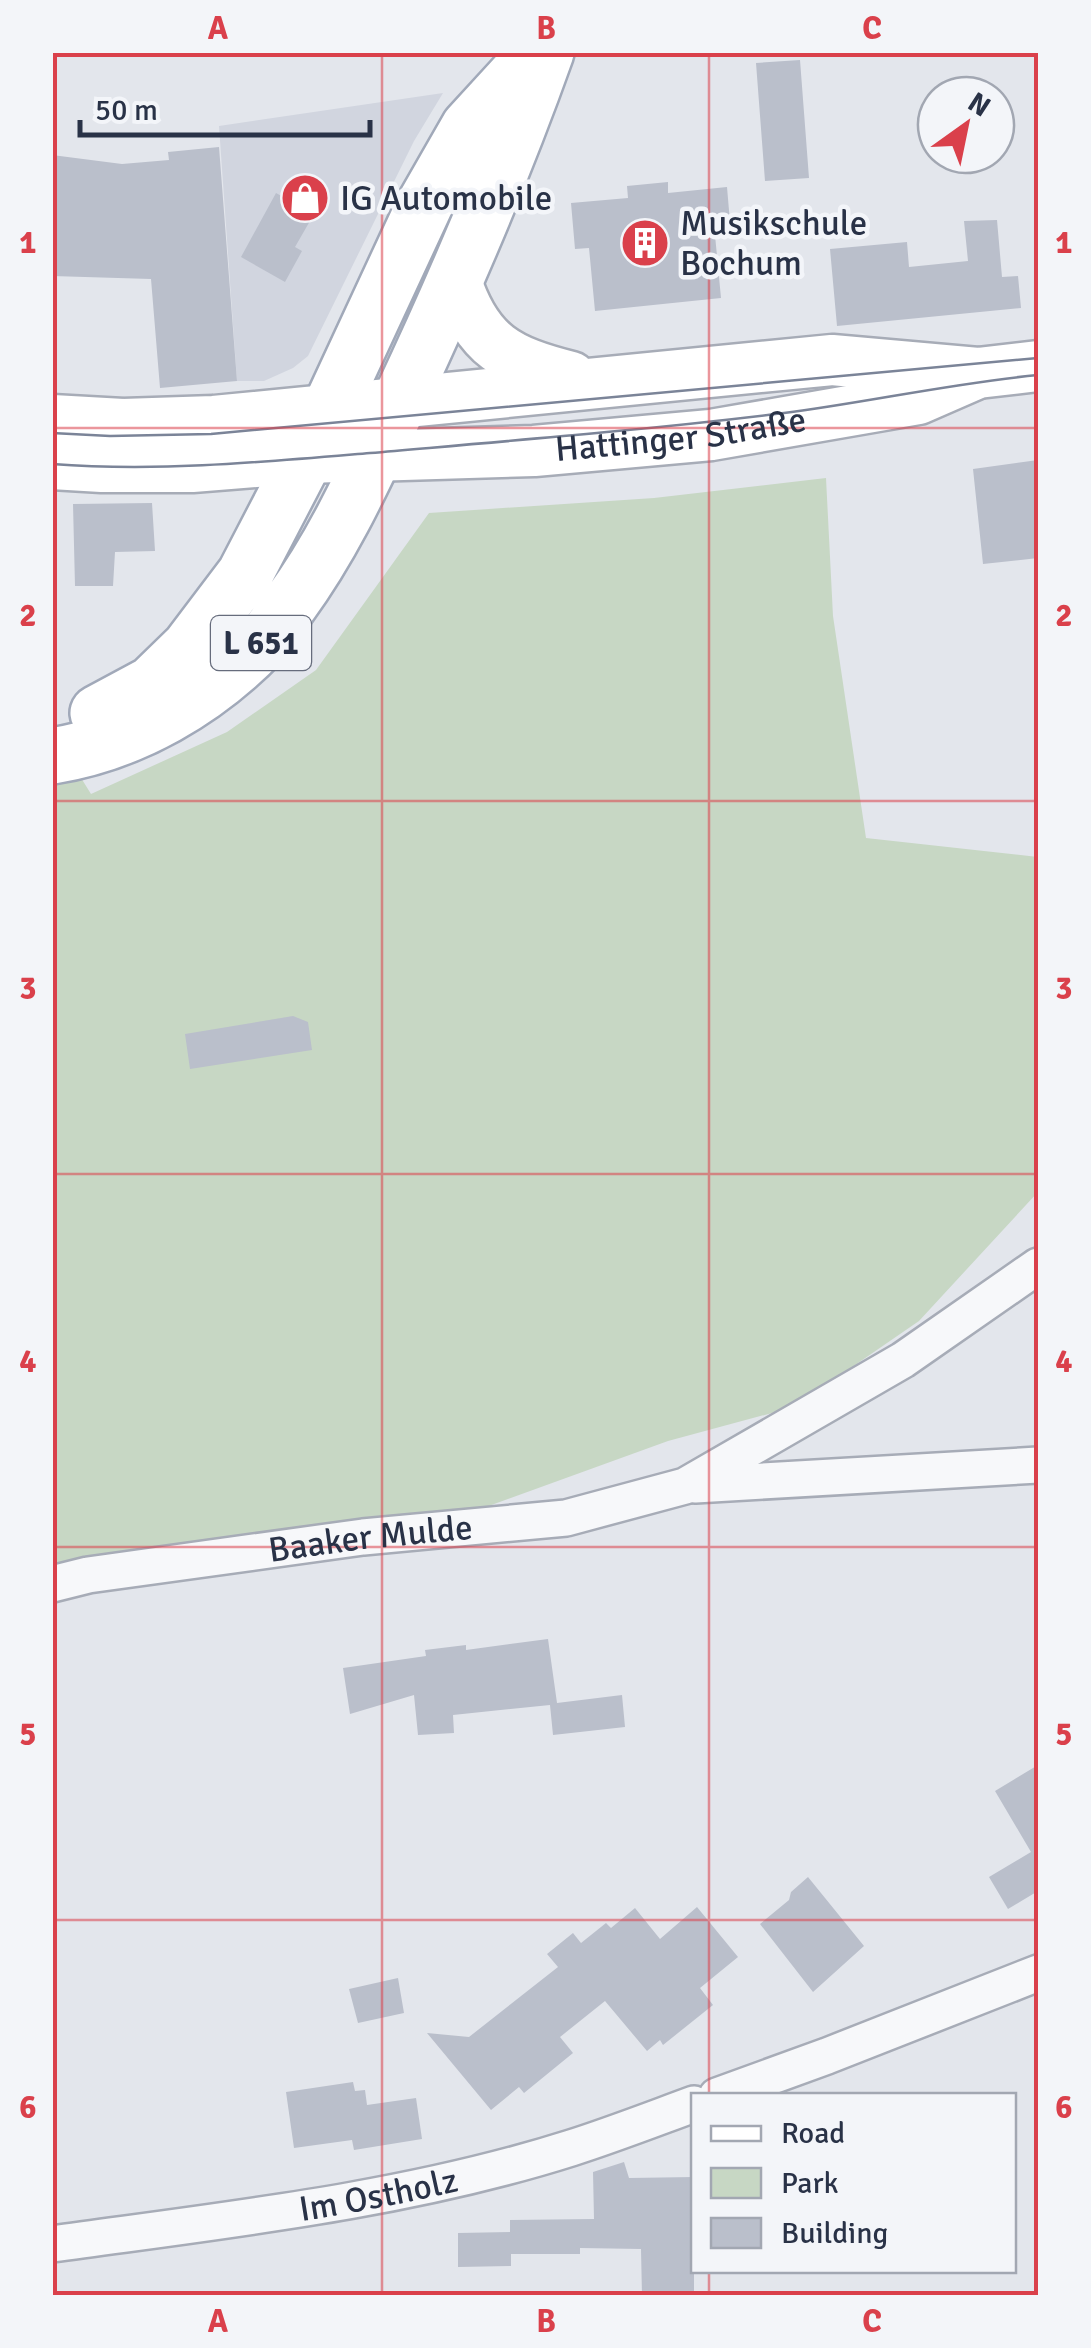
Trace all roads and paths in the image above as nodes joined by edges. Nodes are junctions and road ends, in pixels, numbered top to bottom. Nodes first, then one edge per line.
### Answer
1 (537, 52) edge
2 (546, 52) edge
3 (456, 281) junction
4 (1038, 366) edge
5 (978, 373) junction
6 (590, 382) junction
7 (400, 401) junction
8 (329, 410) junction
9 (52, 420) edge
10 (305, 458) junction
11 (374, 458) junction
12 (52, 464) edge
13 (52, 732) edge
14 (52, 756) edge
15 (1038, 1266) edge
16 (1038, 1466) edge
17 (685, 1486) junction
18 (52, 1584) edge
19 (1038, 1973) edge
20 (725, 2093) edge
21 (691, 2105) edge
22 (52, 2244) edge

1 - 8 main road, L 651
2 - 3 main road, L 651
3 - 6 main road, Hattinger Straße
3 - 7 main road, L 651
4 - 5 main road, Hattinger Straße
5 - 6 main road, Hattinger Straße
5 - 11 main road, Hattinger Straße
6 - 7 main road, Hattinger Straße
7 - 8 main road, Hattinger Straße
7 - 11 main road, L 651
8 - 9 main road, Hattinger Straße
8 - 10 main road, L 651
10 - 11 main road, Hattinger Straße
10 - 12 main road, Hattinger Straße
10 - 13 main road, L 651
11 - 14 main road, L 651
15 - 17 street, Baaker Mulde
16 - 17 street, Baaker Mulde
17 - 18 street, Baaker Mulde
19 - 20 street
21 - 22 street, Im Ostholz

